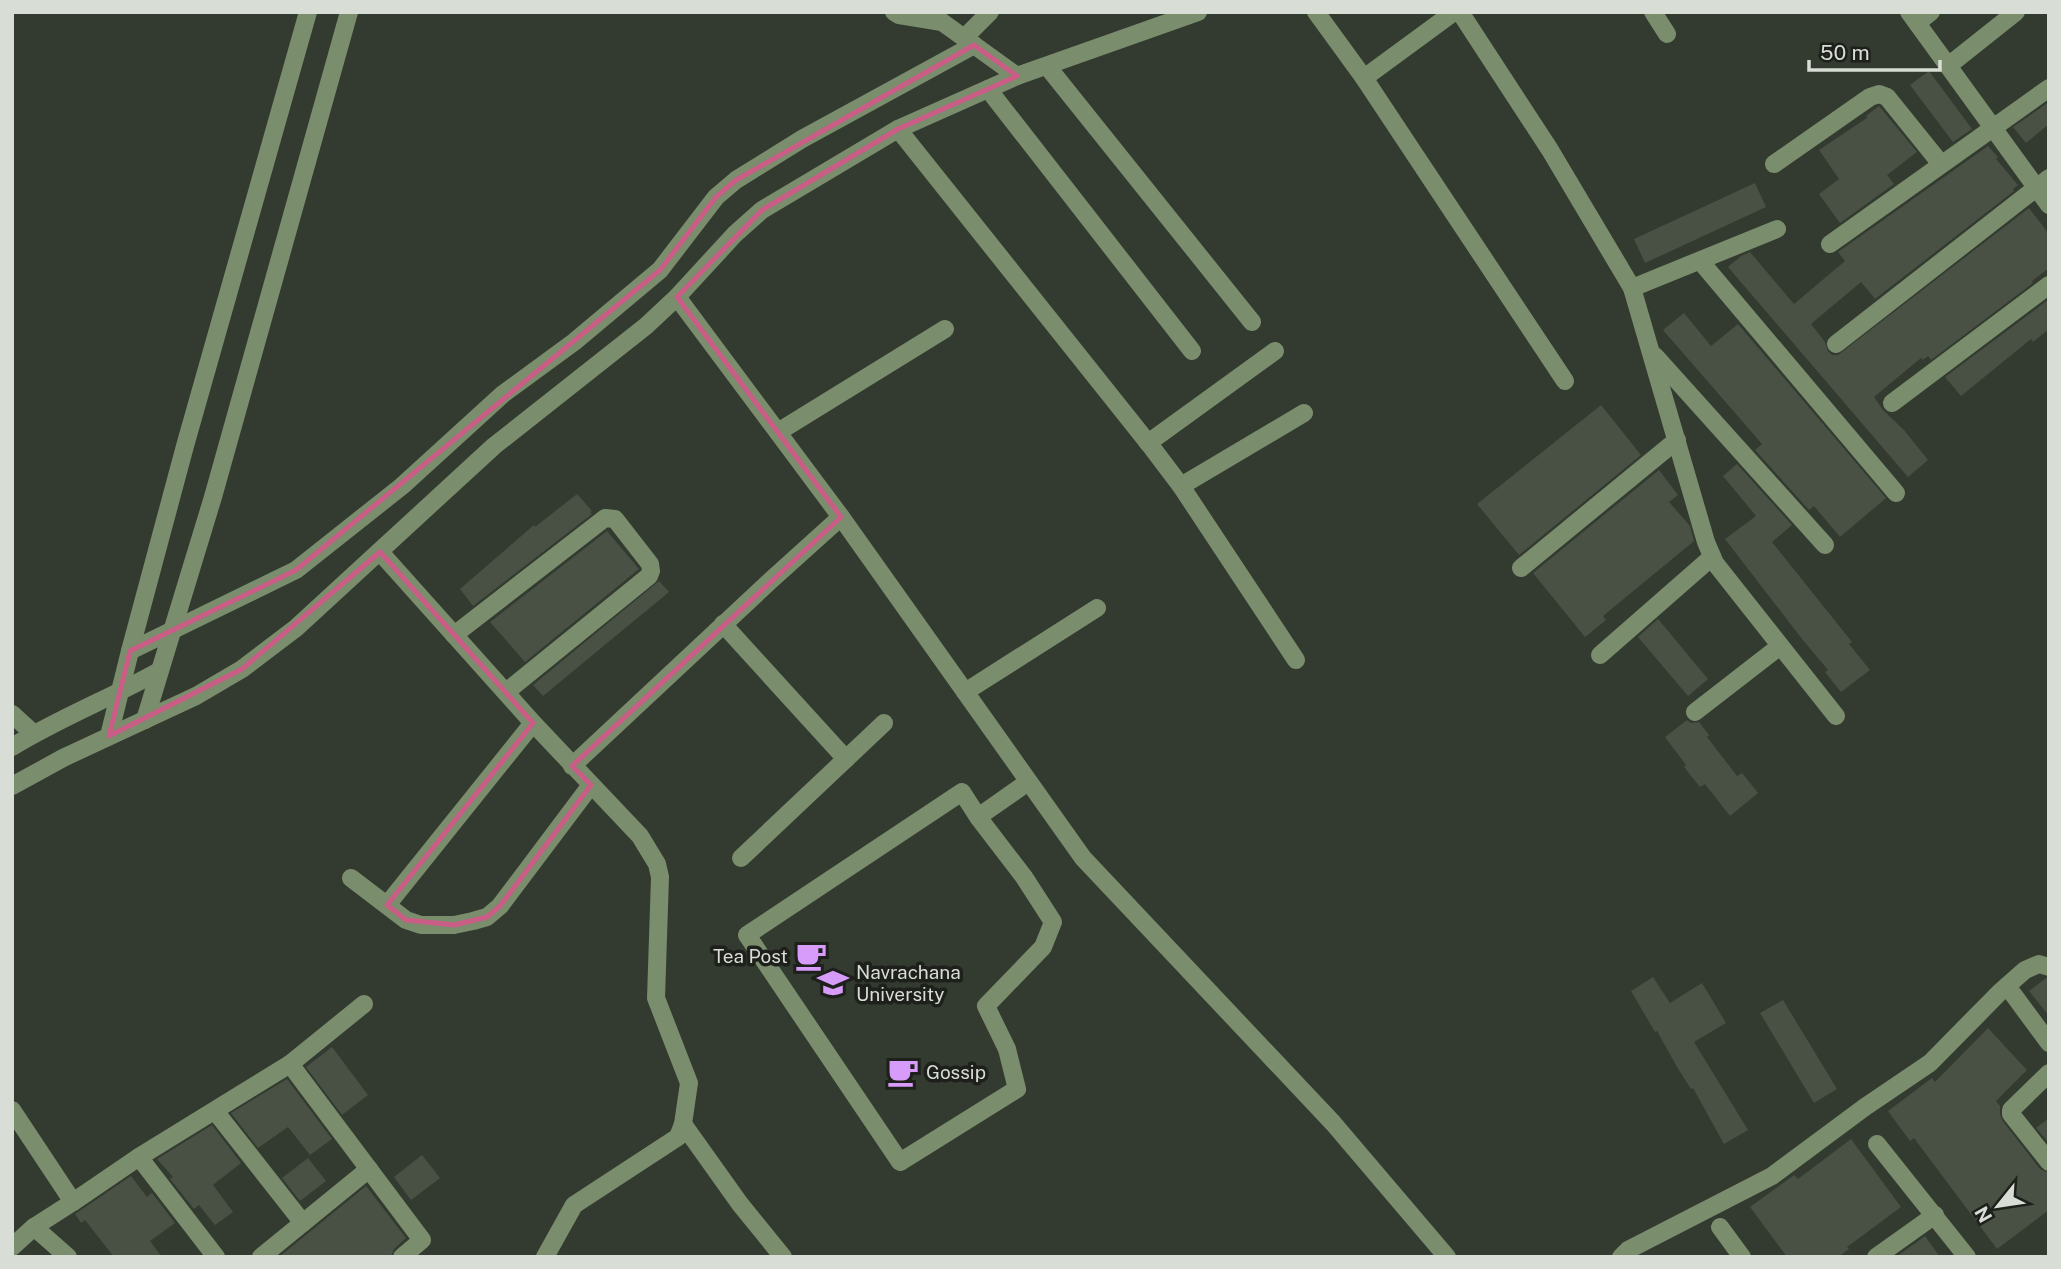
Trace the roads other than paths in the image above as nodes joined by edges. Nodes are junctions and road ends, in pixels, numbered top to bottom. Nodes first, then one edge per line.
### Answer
1 (308, 12) edge
2 (349, 12) edge
3 (894, 12) edge
4 (990, 12) edge
5 (1198, 12) edge
6 (1316, 12) edge
7 (1454, 12) edge
8 (1460, 12) edge
9 (1653, 12) edge
10 (2016, 12) edge
11 (1919, 16) edge
12 (937, 17) edge
13 (1667, 34) dead end
14 (969, 41) junction
15 (1047, 66) junction
16 (1948, 66) junction
17 (1017, 76) junction
18 (1364, 78) junction
19 (2049, 88) edge
20 (988, 89) junction
21 (1993, 128) junction
22 (898, 129) junction
23 (1774, 164) dead end
24 (1941, 164) junction
25 (2042, 183) edge
26 (2049, 205) edge
27 (1777, 229) dead end
28 (1830, 244) dead end
29 (1701, 262) junction
30 (2049, 285) edge
31 (1632, 288) junction
32 (677, 297) junction
33 (1252, 322) dead end
34 (944, 329) dead end
35 (1836, 344) dead end
36 (1192, 351) dead end
37 (1275, 351) dead end
38 (1652, 354) junction
39 (1565, 380) dead end
40 (1892, 403) dead end
41 (1304, 413) dead end
42 (778, 432) junction
43 (1677, 440) junction
44 (1148, 443) junction
45 (1181, 486) junction
46 (1896, 493) dead end
47 (841, 517) junction
48 (1825, 545) dead end
49 (380, 552) junction
50 (1712, 557) junction
51 (1521, 568) dead end
52 (1097, 608) dead end
53 (723, 624) junction
54 (171, 631) junction
55 (454, 635) junction
56 (1780, 646) junction
57 (130, 651) junction
58 (1600, 656) dead end
59 (1296, 660) dead end
60 (159, 671) junction
61 (506, 692) junction
62 (965, 692) junction
63 (118, 699) junction
64 (1695, 712) dead end
65 (12, 713) edge
66 (1836, 716) dead end
67 (146, 717) junction
68 (533, 723) junction
69 (884, 723) dead end
70 (110, 732) junction
71 (34, 734) junction
72 (12, 747) edge
73 (846, 759) junction
74 (572, 766) junction
75 (1028, 782) junction
76 (590, 785) junction
77 (12, 786) edge
78 (978, 817) junction
79 (741, 858) dead end
80 (351, 878) dead end
81 (387, 905) junction
82 (2049, 967) edge
83 (2007, 986) junction
84 (364, 1003) dead end
85 (2049, 1043) edge
86 (290, 1064) junction
87 (2049, 1073) edge
88 (12, 1110) edge
89 (215, 1111) junction
90 (683, 1124) junction
91 (1877, 1144) dead end
92 (139, 1157) junction
93 (2049, 1162) edge
94 (369, 1169) junction
95 (73, 1202) junction
96 (1935, 1215) junction
97 (303, 1223) junction
98 (34, 1227) junction
99 (1720, 1227) dead end
100 (12, 1247) edge
101 (68, 1257) edge
102 (216, 1257) edge
103 (261, 1257) edge
104 (402, 1257) edge
105 (545, 1257) edge
106 (783, 1257) edge
107 (1447, 1257) edge
108 (1621, 1257) edge
109 (1742, 1257) edge
110 (1876, 1257) edge
111 (1967, 1257) edge

1 - 57 street
2 - 54 street
3 - 12 street
4 - 14 street
5 - 15 street
6 - 18 street
7 - 18 street
8 - 31 street
9 - 13 street
10 - 16 street
11 - 16 street
12 - 14 street
14 - 17 street
14 - 54 street
15 - 17 street
15 - 33 street
16 - 21 street
17 - 20 street
18 - 39 street
19 - 21 street
20 - 22 street
20 - 36 street
21 - 24 street
21 - 25 street
22 - 32 street
22 - 44 street
23 - 24 street
24 - 28 street
25 - 26 street
25 - 35 street
27 - 29 street
29 - 31 street
29 - 46 street
30 - 40 street
31 - 38 street
32 - 42 street
32 - 49 street
34 - 42 street
37 - 44 street
38 - 43 street
38 - 48 street
41 - 45 street
42 - 47 street
43 - 50 street
43 - 51 street
44 - 45 street
45 - 59 street
47 - 53 street
47 - 62 street
49 - 55 street
49 - 67 street
50 - 56 street
50 - 58 street
52 - 62 street
53 - 73 street
53 - 74 street
54 - 57 street
54 - 60 street
55 - 61 street
55 - 61 street
56 - 64 street
56 - 66 street
57 - 63 street
60 - 63 street
60 - 67 street
61 - 68 street
62 - 75 street
63 - 70 street
63 - 71 street
65 - 71 street
67 - 70 street
68 - 74 street
68 - 81 street
69 - 73 street
70 - 77 street
71 - 72 street
73 - 79 street
74 - 76 street
75 - 78 street
75 - 107 street
76 - 81 street
76 - 90 street
78 - 78 street
80 - 81 street
82 - 83 street
83 - 85 street
83 - 108 street
84 - 86 street
86 - 89 street
86 - 94 street
87 - 93 street
88 - 95 street
89 - 92 street
89 - 97 street
90 - 105 street
90 - 106 street
91 - 96 street
92 - 95 street
92 - 102 street
94 - 97 street
94 - 104 street
95 - 98 street
96 - 110 street
96 - 111 street
97 - 103 street
98 - 100 street
98 - 101 street
99 - 109 street

